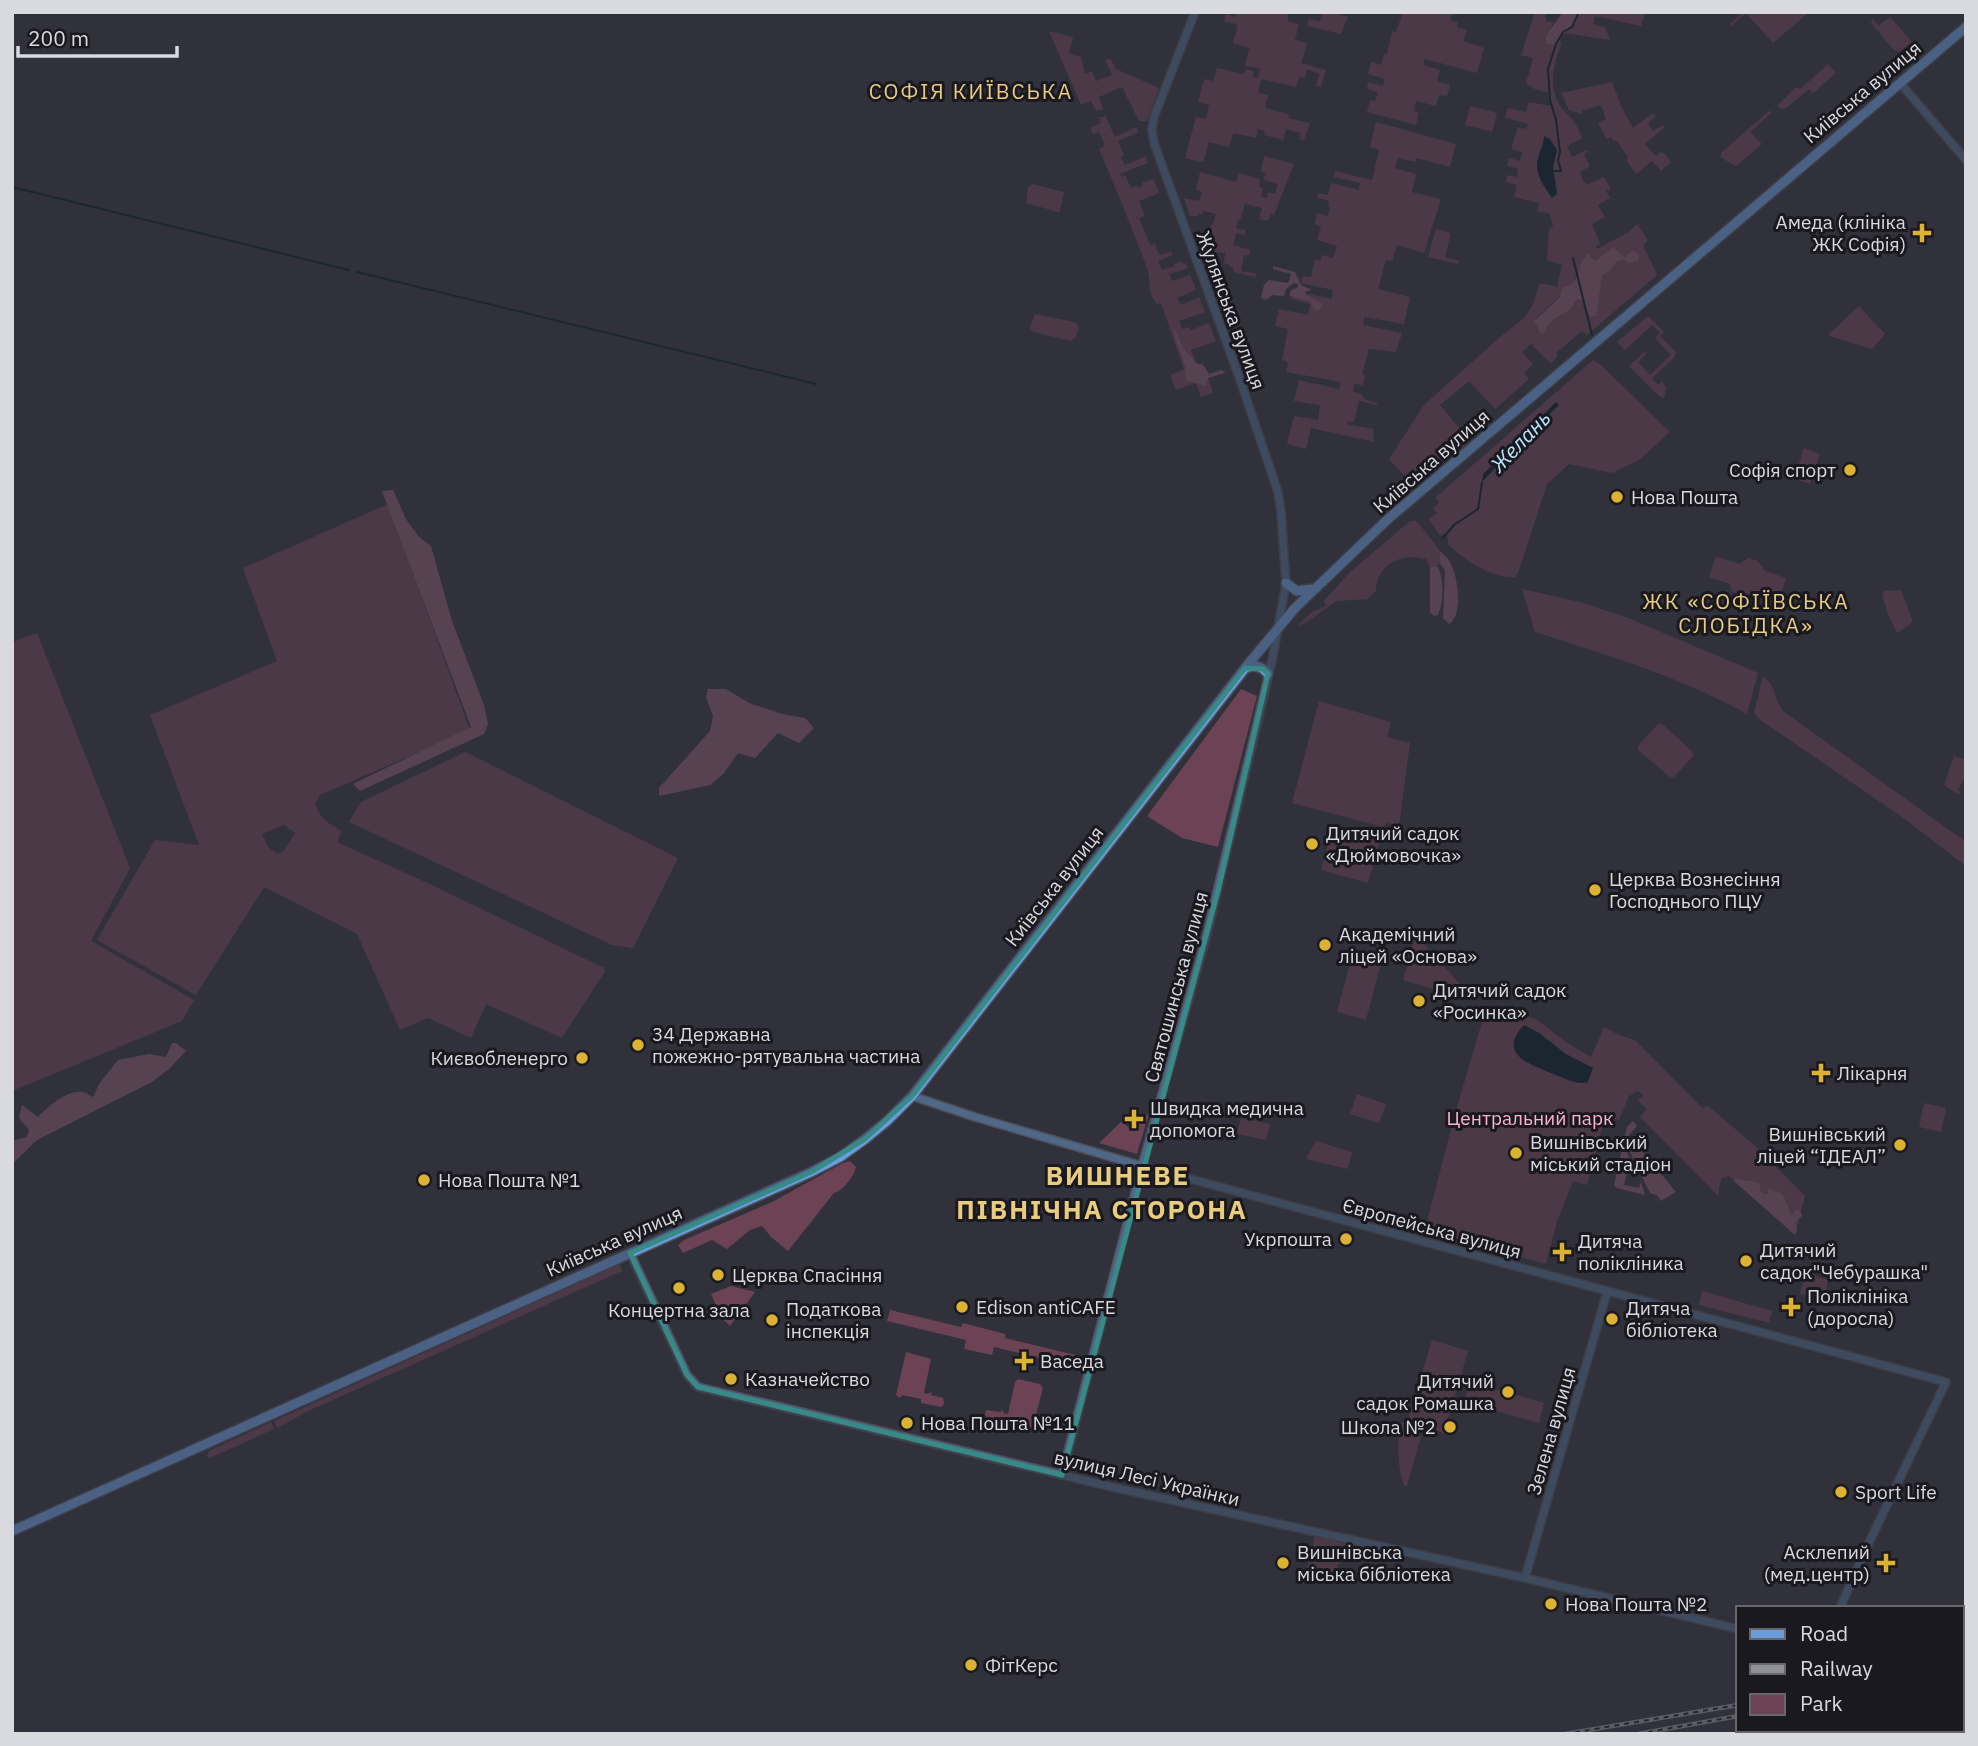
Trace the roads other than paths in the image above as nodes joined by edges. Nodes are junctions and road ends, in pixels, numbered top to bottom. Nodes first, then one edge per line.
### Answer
1 (1195, 12) edge
2 (1966, 27) edge
3 (1900, 83) junction
4 (1966, 160) edge
5 (1286, 583) junction
6 (1313, 589) junction
7 (1279, 626) junction
8 (1245, 668) junction
9 (1269, 674) junction
10 (912, 1096) junction
11 (1142, 1166) junction
12 (629, 1253) junction
13 (1607, 1292) junction
14 (1062, 1475) junction
15 (12, 1531) edge
16 (1525, 1578) junction
17 (1841, 1606) edge
18 (1736, 1629) edge

1 - 5 street, Жулянська вулиця
2 - 3 main road, Київська вулиця
3 - 4 street
3 - 6 main road, Київська вулиця
5 - 6 main road
5 - 7 street, Жулянська вулиця
6 - 7 main road, Київська вулиця
7 - 8 main road, Київська вулиця
7 - 9 street, Святошинська вулиця
8 - 9 main road
8 - 10 main road, Київська вулиця
9 - 11 street, Святошинська вулиця
10 - 11 street, Європейська вулиця
10 - 12 main road, Київська вулиця
11 - 13 street, Європейська вулиця
11 - 14 street, Святошинська вулиця
12 - 14 street, вулиця Лесі Українки
12 - 15 main road, Київська вулиця
13 - 16 street, Зелена вулиця
13 - 17 street, Європейська вулиця
14 - 16 street, вулиця Лесі Українки
16 - 18 street, вулиця Лесі Українки

